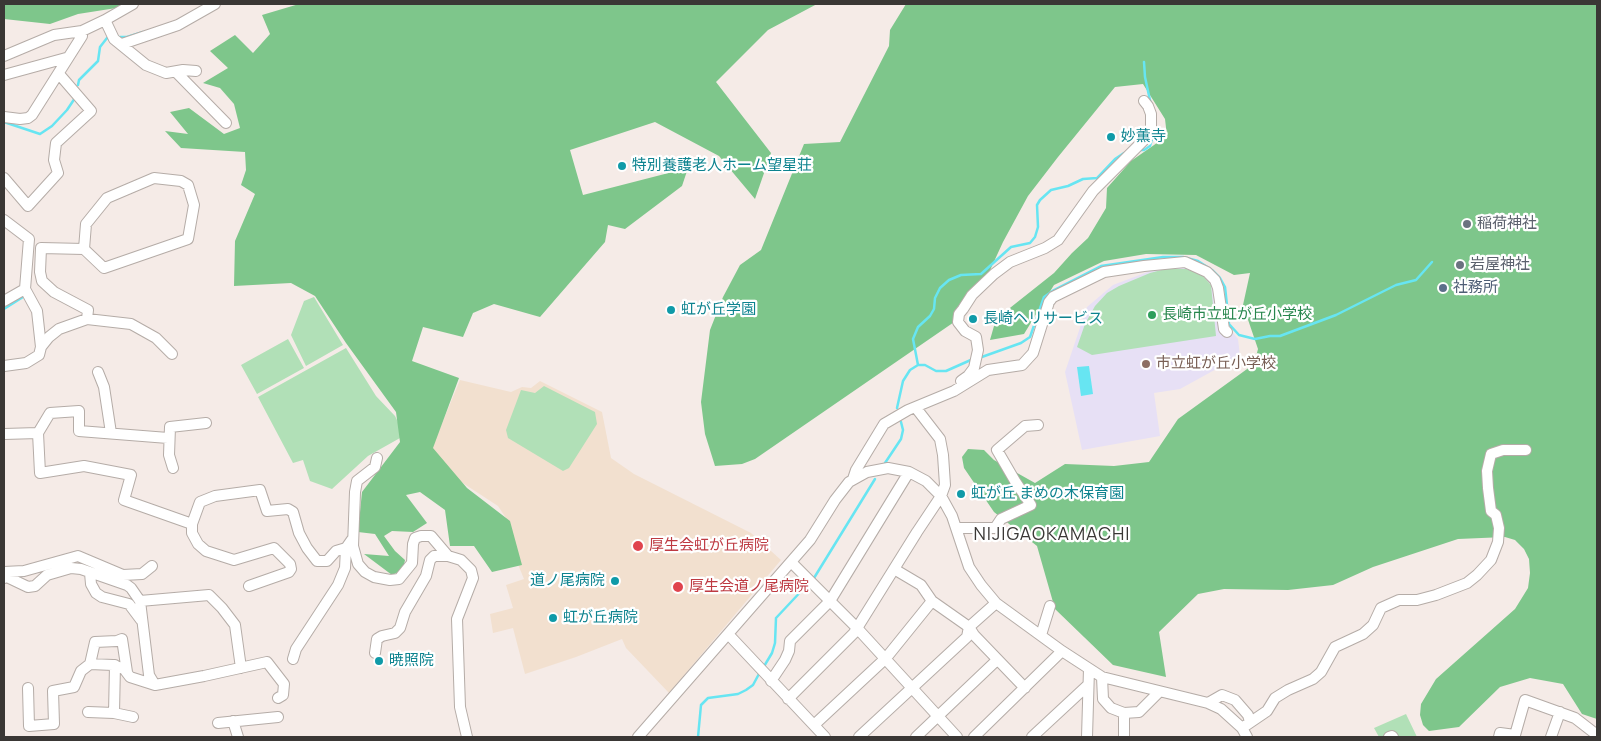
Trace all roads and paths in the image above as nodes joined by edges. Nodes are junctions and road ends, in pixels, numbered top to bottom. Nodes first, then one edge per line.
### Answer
1 (133, 4) edge
2 (215, 4) edge
3 (105, 20) junction
4 (82, 31) junction
5 (122, 44) junction
6 (4, 56) edge
7 (66, 58) junction
8 (196, 71) dead end
9 (176, 72) junction
10 (4, 74) edge
11 (59, 74) junction
12 (1144, 101) dead end
13 (4, 117) edge
14 (226, 123) dead end
15 (4, 178) edge
16 (4, 220) edge
17 (84, 249) junction
18 (25, 289) junction
19 (4, 302) edge
20 (87, 319) junction
21 (1227, 332) dead end
22 (41, 347) junction
23 (172, 354) dead end
24 (4, 366) edge
25 (98, 372) dead end
26 (954, 391) junction
27 (916, 408) junction
28 (206, 423) dead end
29 (1038, 424) dead end
30 (38, 433) junction
31 (111, 433) junction
32 (4, 434) edge
33 (168, 438) junction
34 (1526, 450) dead end
35 (377, 458) dead end
36 (173, 468) dead end
37 (909, 472) junction
38 (853, 479) junction
39 (941, 496) junction
40 (192, 524) junction
41 (956, 528) junction
42 (353, 538) junction
43 (346, 548) junction
44 (448, 556) junction
45 (791, 562) junction
46 (152, 566) dead end
47 (894, 568) junction
48 (4, 572) edge
49 (90, 573) junction
50 (4, 578) edge
51 (249, 586) dead end
52 (140, 601) junction
53 (830, 601) junction
54 (932, 601) junction
55 (996, 603) junction
56 (1050, 606) dead end
57 (142, 621) junction
58 (968, 627) junction
59 (857, 628) junction
60 (728, 634) junction
61 (1041, 635) junction
62 (1062, 651) junction
63 (375, 653) dead end
64 (886, 658) junction
65 (293, 660) dead end
66 (997, 660) junction
67 (90, 664) junction
68 (115, 665) junction
69 (241, 668) junction
70 (1089, 669) junction
71 (127, 672) junction
72 (764, 674) junction
73 (1102, 677) junction
74 (155, 685) junction
75 (1088, 685) junction
76 (28, 688) dead end
77 (912, 688) junction
78 (1025, 688) junction
79 (1159, 692) junction
80 (278, 698) dead end
81 (788, 699) junction
82 (1208, 703) junction
83 (88, 712) dead end
84 (1560, 712) junction
85 (114, 713) junction
86 (1124, 714) junction
87 (938, 716) junction
88 (133, 717) dead end
89 (278, 717) dead end
90 (233, 721) junction
91 (218, 723) dead end
92 (814, 725) junction
93 (29, 726) junction
94 (1246, 729) edge
95 (1597, 735) edge
96 (1518, 736) edge
97 (30, 737) edge
98 (238, 737) edge
99 (468, 737) edge
100 (638, 737) edge
101 (825, 737) edge
102 (859, 737) edge
103 (916, 737) edge
104 (957, 737) edge
105 (974, 737) edge
106 (1032, 737) edge
107 (1087, 737) edge
108 (1124, 737) edge
109 (1499, 737) edge
110 (1551, 737) edge

1 - 3 street
2 - 5 street
3 - 4 street
3 - 5 street
4 - 6 street
4 - 7 street
5 - 9 street
7 - 10 street
7 - 11 street
8 - 9 street
9 - 14 street
11 - 13 street
11 - 15 street
12 - 26 street
16 - 18 street
17 - 17 street
17 - 20 street
18 - 19 street
18 - 22 street
20 - 22 street
20 - 23 street
21 - 26 street
22 - 24 street
25 - 31 street
26 - 27 street
27 - 38 street
27 - 39 street
28 - 33 street
29 - 41 street
30 - 31 street
30 - 32 street
30 - 40 street
31 - 33 street
33 - 36 street
34 - 94 street
35 - 42 street
37 - 38 street
37 - 39 street
37 - 53 street
38 - 45 street
39 - 41 street
39 - 47 street
40 - 43 street
40 - 51 street
41 - 55 street
42 - 43 street
42 - 44 street
43 - 65 street
44 - 63 street
44 - 99 street
45 - 53 street
45 - 60 street
46 - 48 street
47 - 54 street
47 - 59 street
49 - 50 street
49 - 52 street
49 - 57 street
52 - 57 street
52 - 69 street
53 - 59 street
53 - 72 street
54 - 58 street
54 - 64 street
55 - 58 street
55 - 61 street
56 - 61 street
57 - 74 street
58 - 66 street
58 - 77 street
59 - 64 street
59 - 81 street
60 - 72 street
60 - 100 street
61 - 62 street
62 - 70 street
62 - 78 street
64 - 77 street
64 - 92 street
66 - 78 street
66 - 87 street
67 - 68 street
67 - 71 street
67 - 93 street
68 - 71 street
68 - 85 street
69 - 74 street
69 - 80 street
70 - 73 street
70 - 75 street
71 - 74 street
72 - 81 street
73 - 79 street
73 - 86 street
75 - 106 street
75 - 107 street
76 - 93 street
77 - 87 street
77 - 102 street
78 - 105 street
79 - 82 street
79 - 86 street
81 - 92 street
82 - 94 street
82 - 94 street
83 - 85 street
84 - 95 street
84 - 96 street
84 - 110 street
85 - 88 street
86 - 108 street
87 - 103 street
87 - 104 street
89 - 90 street
90 - 91 street
90 - 98 street
92 - 101 street
93 - 97 street
96 - 109 street

